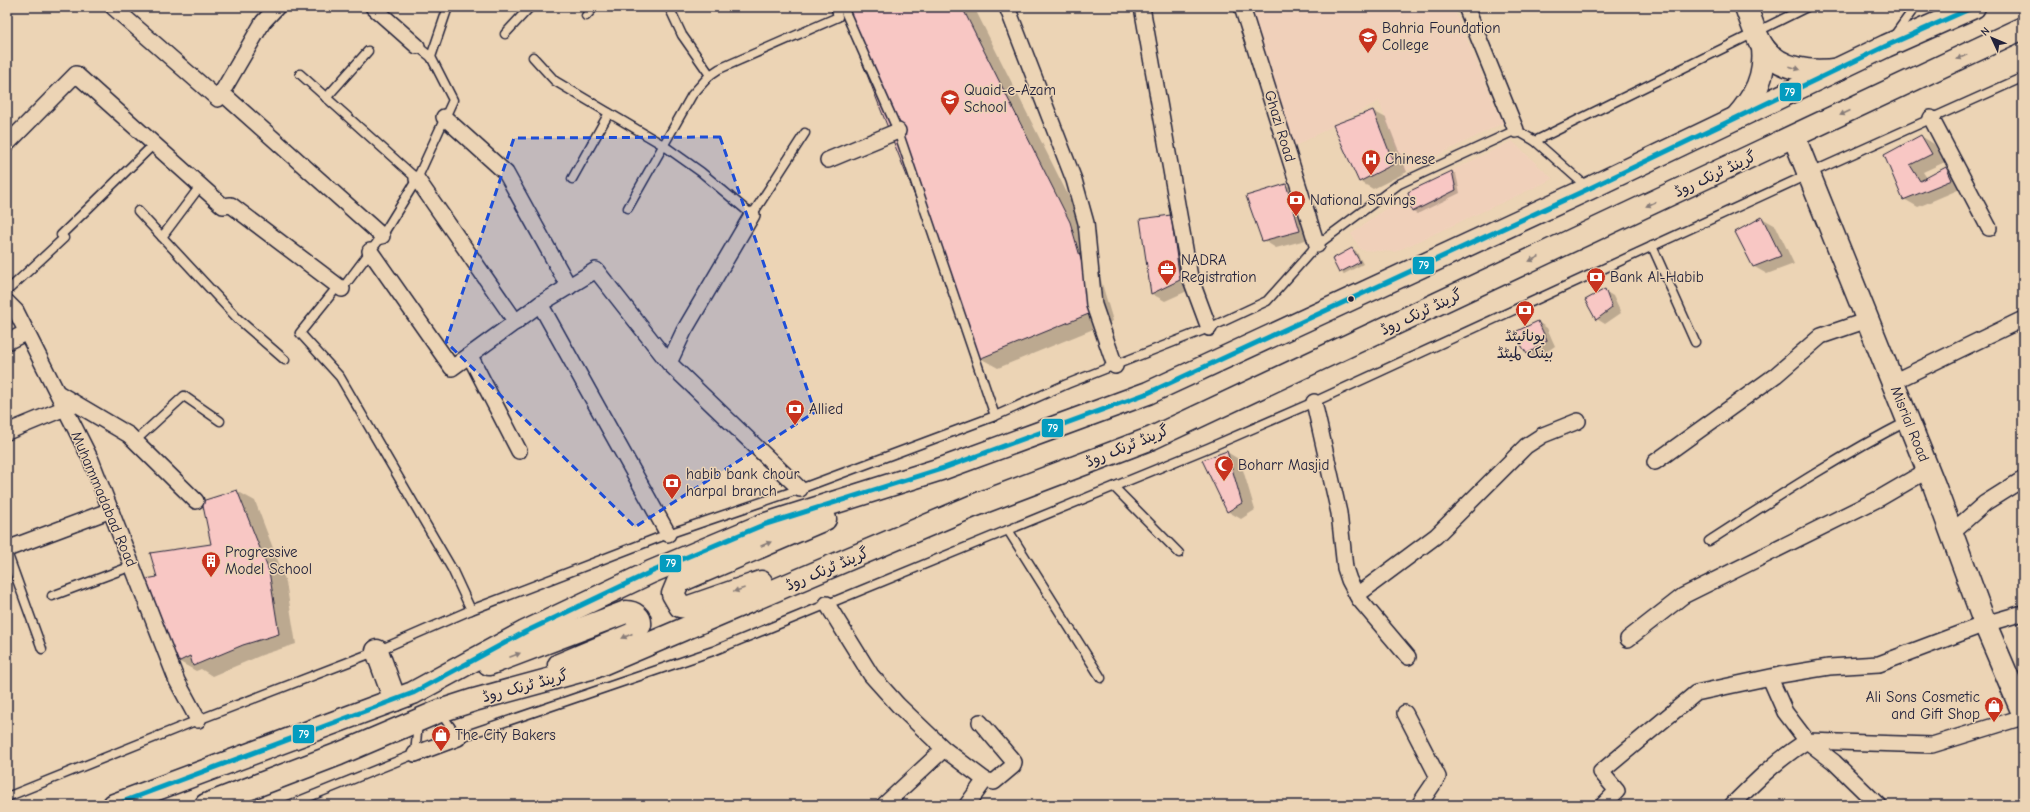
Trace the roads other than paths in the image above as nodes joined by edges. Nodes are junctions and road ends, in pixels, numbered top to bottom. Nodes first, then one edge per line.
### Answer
1 (113, 7) edge
2 (277, 7) edge
3 (374, 7) edge
4 (448, 7) edge
5 (530, 7) edge
6 (594, 7) edge
7 (669, 7) edge
8 (842, 7) edge
9 (1007, 7) edge
10 (1142, 7) edge
11 (1242, 7) edge
12 (1466, 7) edge
13 (1746, 7) edge
14 (1807, 7) edge
15 (1915, 7) edge
16 (1974, 7) edge
17 (586, 16) dead end
18 (2023, 28) edge
19 (505, 34) dead end
20 (1760, 39) junction
21 (417, 46) joint
22 (1886, 46) junction
23 (368, 51) dead end
24 (431, 57) junction
25 (533, 57) dead end
26 (1840, 69) junction
27 (300, 74) dead end
28 (710, 75) junction
29 (2017, 80) dead end
30 (221, 92) junction
31 (326, 98) junction
32 (609, 113) junction
33 (444, 116) junction
34 (1736, 118) junction
35 (1931, 118) junction
36 (1516, 130) junction
37 (898, 131) junction
38 (805, 133) dead end
39 (1794, 137) junction
40 (1535, 141) junction
41 (7, 144) edge
42 (154, 144) junction
43 (663, 145) junction
44 (828, 160) dead end
45 (1810, 174) junction
46 (417, 179) junction
47 (572, 180) dead end
48 (201, 185) junction
49 (1588, 189) junction
50 (628, 208) dead end
51 (138, 211) dead end
52 (752, 215) junction
53 (1989, 228) dead end
54 (382, 236) junction
55 (162, 237) junction
56 (1317, 245) junction
57 (1652, 246) junction
58 (370, 251) junction
59 (569, 286) junction
60 (340, 288) junction
61 (7, 291) edge
62 (7, 302) edge
63 (540, 304) junction
64 (2023, 319) edge
65 (1868, 320) junction
66 (516, 322) junction
67 (1209, 328) junction
68 (27, 332) junction
69 (7, 342) edge
70 (1695, 342) dead end
71 (470, 356) junction
72 (285, 360) dead end
73 (669, 363) junction
74 (1115, 366) junction
75 (1893, 382) junction
76 (58, 393) junction
77 (1314, 402) junction
78 (65, 408) junction
79 (995, 416) junction
80 (220, 421) dead end
81 (1578, 421) dead end
82 (1909, 421) junction
83 (7, 432) edge
84 (135, 441) junction
85 (519, 451) dead end
86 (1655, 462) dead end
87 (944, 468) junction
88 (1928, 470) junction
89 (2023, 479) edge
90 (1114, 487) junction
91 (800, 490) junction
92 (196, 501) dead end
93 (973, 506) junction
94 (111, 510) junction
95 (1008, 530) junction
96 (1952, 532) junction
97 (668, 534) junction
98 (1709, 541) dead end
99 (7, 549) edge
100 (7, 552) edge
101 (1179, 553) dead end
102 (132, 566) junction
103 (1357, 595) junction
104 (52, 596) dead end
105 (827, 604) junction
106 (471, 610) junction
107 (2023, 613) edge
108 (1985, 624) junction
109 (1628, 639) dead end
110 (42, 649) dead end
111 (377, 651) junction
112 (1408, 657) dead end
113 (1101, 678) dead end
114 (1770, 678) junction
115 (404, 696) junction
116 (474, 700) junction
117 (440, 711) junction
118 (1405, 713) dead end
119 (2023, 713) edge
120 (2023, 717) edge
121 (198, 720) junction
122 (418, 721) junction
123 (980, 722) dead end
124 (458, 738) junction
125 (1806, 740) junction
126 (944, 749) junction
127 (415, 754) junction
128 (985, 780) junction
129 (7, 797) edge
130 (114, 805) edge
131 (206, 805) edge
132 (289, 805) edge
133 (884, 805) edge
134 (967, 805) edge
135 (1419, 805) edge
136 (1603, 805) edge
137 (1732, 805) edge
138 (1878, 805) edge

1 - 30 street
2 - 30 street
3 - 21 street
4 - 24 lane
5 - 19 lane
6 - 17 lane
7 - 28 lane
8 - 28 lane
8 - 37 lane
9 - 74 street
10 - 67 street
11 - 56 street, Ghazi Road
12 - 36 street
13 - 20 main road
14 - 20 lane
15 - 22 lane
16 - 22 main road
18 -> 39 main road, گرینڈ ٹرنک روڈ
20 -> 26 main road
20 - 34 main road
20 - 40 lane
21 - 24 lane
22 - 26 main road
23 - 31 lane
24 - 33 lane
25 - 32 lane
26 - 34 main road
27 - 31 lane
28 - 43 lane
29 - 35 lane
30 - 54 street
31 - 46 lane
32 - 43 lane
32 - 47 lane
33 - 46 lane
33 - 59 street
34 - 49 main road
35 - 45 lane
35 - 53 street
36 - 40 lane
36 - 56 lane
37 - 44 street
37 - 79 lane
38 - 52 lane
39 - 45 main road, Misrial Road
39 -> 93 main road, گرینڈ ٹرنک روڈ
40 - 49 lane
41 - 42 street
42 - 48 street
42 - 61 lane
43 - 50 lane
43 - 52 lane
45 - 57 lane
45 - 65 main road, Misrial Road
46 - 54 lane
46 - 66 street
48 - 55 lane
48 - 60 street
49 - 87 main road
51 - 55 lane
52 - 73 street
54 - 58 lane
55 - 72 lane
56 - 67 lane
57 - 70 lane
57 - 77 lane
58 - 60 lane
58 - 71 street
59 - 63 street
59 - 73 street
60 - 106 lane
62 - 68 street, Muhammadabad Road
63 - 66 street
63 - 97 street
64 - 75 street
65 - 75 main road, Misrial Road
65 - 86 street
66 - 71 street
67 - 74 lane
68 - 69 street
68 - 76 street, Muhammadabad Road
71 - 85 street
73 - 91 street
74 - 79 lane
75 - 82 main road, Misrial Road
76 - 78 street, Muhammadabad Road
76 - 84 street
77 - 90 lane
77 - 103 street
78 - 83 street
78 - 94 street, Muhammadabad Road
79 - 91 lane
80 - 84 lane
81 - 103 street
82 - 88 main road, Misrial Road
82 - 98 lane
84 - 92 street
93 -> 87 main road
87 - 115 main road
88 - 96 main road, Misrial Road
88 - 109 street
89 - 96 street
90 - 95 lane
90 - 101 lane
91 - 97 lane
93 - 116 main road, گرینڈ ٹرنک روڈ
94 - 99 street
94 - 102 street, Muhammadabad Road
95 - 105 lane
95 - 113 lane
96 - 108 main road, Misrial Road
97 - 106 lane
100 - 110 lane
102 - 104 lane
102 - 121 street, Muhammadabad Road
103 - 112 street
105 - 124 lane
105 - 126 street
106 - 111 lane
107 - 108 street
108 - 114 street
108 - 119 main road, Misrial Road
111 - 115 main road
111 - 121 lane
114 - 125 street
114 - 136 street
115 -> 116 main road
115 - 130 main road
116 - 117 main road, گرینڈ ٹرنک روڈ
117 - 122 main road, گرینڈ ٹرنک روڈ
117 - 124 lane
118 - 135 street
120 - 125 street
121 - 129 lane
122 - 127 lane
122 - 131 main road, گرینڈ ٹرنک روڈ
123 - 128 street
124 - 127 street
125 - 137 street
125 - 138 street
126 - 128 street
126 - 133 street
127 - 132 lane
128 - 134 street

